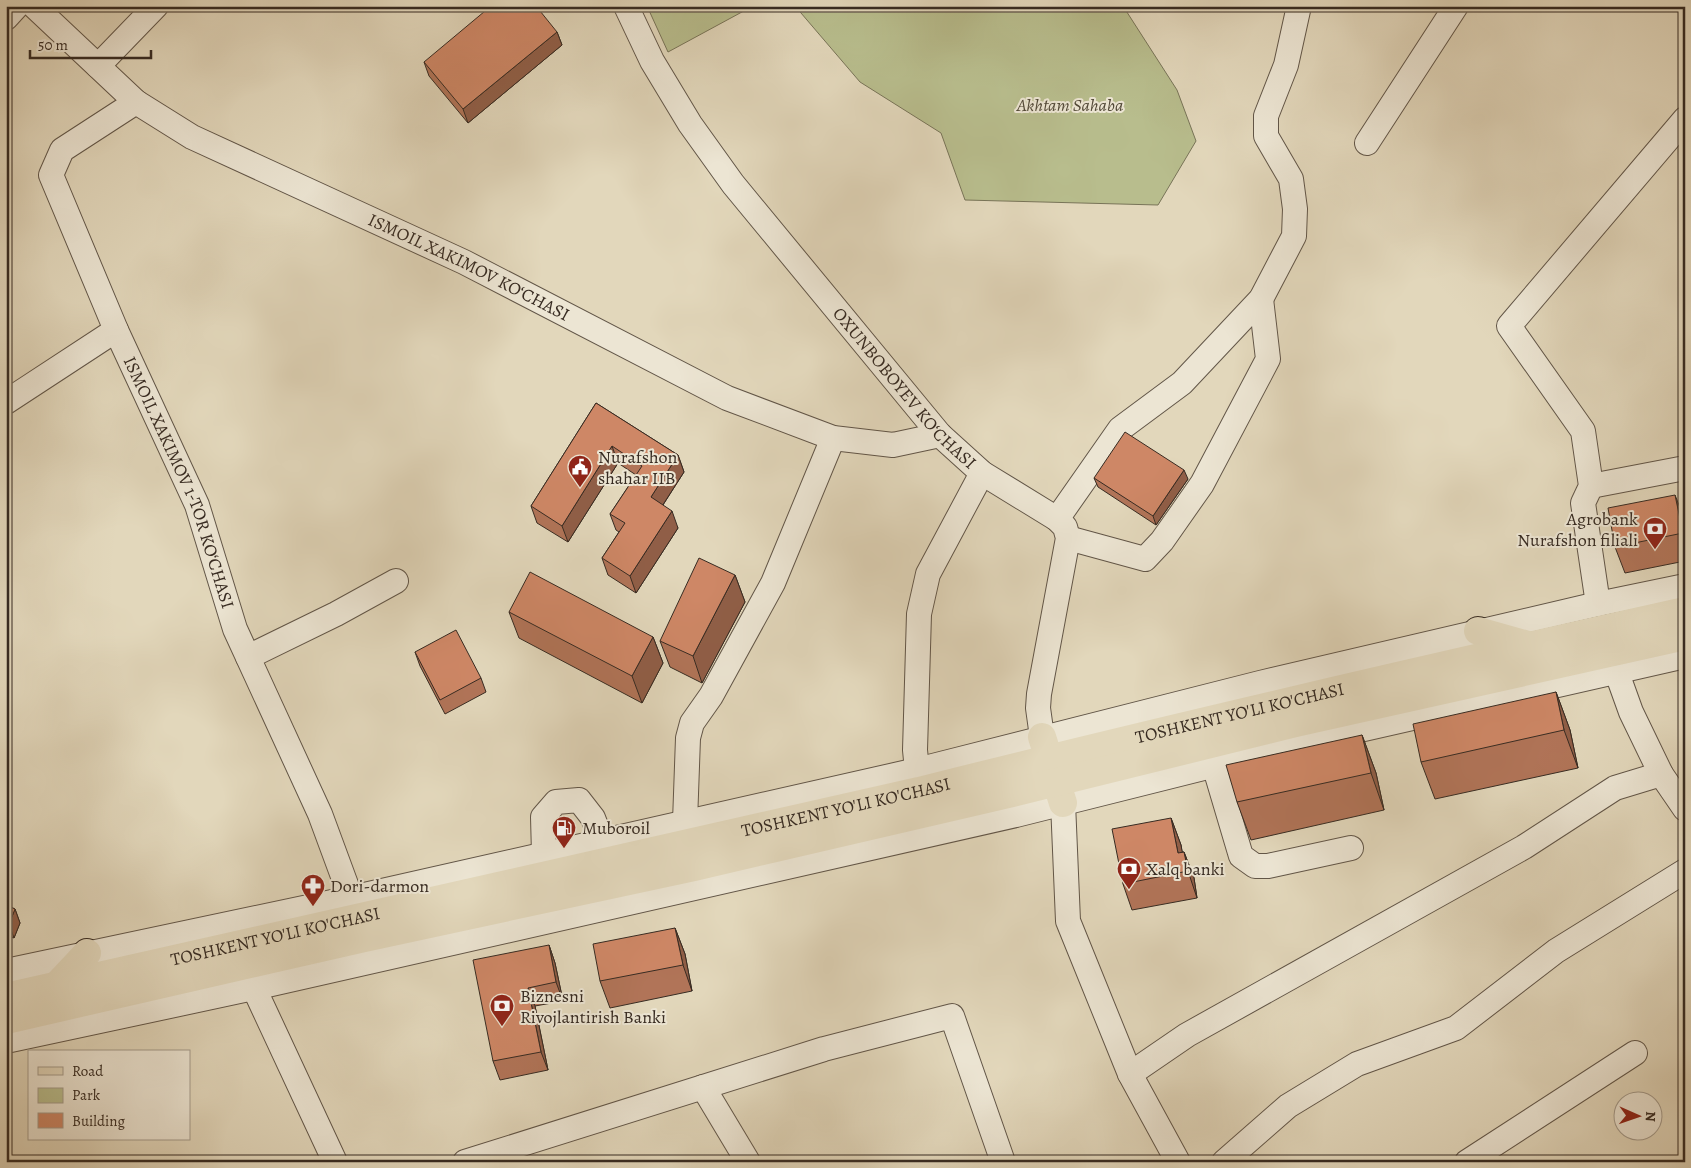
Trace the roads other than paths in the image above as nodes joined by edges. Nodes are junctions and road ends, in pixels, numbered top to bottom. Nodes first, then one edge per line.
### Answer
1 (17, 6) edge
2 (34, 6) edge
3 (156, 6) edge
4 (626, 6) edge
5 (1299, 6) edge
6 (1456, 6) edge
7 (6, 18) edge
8 (98, 66) junction
9 (136, 102) junction
10 (1685, 118) edge
11 (1367, 143) dead end
12 (1261, 299) junction
13 (116, 330) junction
14 (6, 402) edge
15 (940, 434) junction
16 (832, 438) junction
17 (1685, 468) edge
18 (982, 474) junction
19 (1591, 486) junction
20 (1062, 528) junction
21 (396, 581) dead end
22 (1685, 586) edge
23 (1598, 604) junction
24 (1685, 611) edge
25 (1478, 631) junction
26 (1685, 636) edge
27 (1529, 646) junction
28 (1685, 656) edge
29 (248, 657) junction
30 (1617, 673) junction
31 (1506, 676) junction
32 (1544, 688) junction
33 (1214, 765) junction
34 (917, 770) junction
35 (1052, 770) junction
36 (1661, 774) junction
37 (1685, 809) edge
38 (685, 822) junction
39 (602, 841) junction
40 (1352, 848) dead end
41 (544, 854) junction
42 (1685, 871) edge
43 (697, 876) junction
44 (351, 898) junction
45 (87, 953) junction
46 (6, 971) edge
47 (254, 988) junction
48 (6, 997) edge
49 (55, 998) junction
50 (6, 1020) edge
51 (37, 1034) junction
52 (6, 1041) edge
53 (1635, 1053) dead end
54 (1130, 1074) junction
55 (703, 1087) junction
56 (335, 1162) edge
57 (465, 1162) edge
58 (748, 1162) edge
59 (1003, 1162) edge
60 (1178, 1162) edge
61 (1224, 1162) edge
62 (1467, 1162) edge

1 - 7 street
2 - 8 street, ISMOIL XAKIMOV KO‘CHASI
3 - 8 street
4 - 15 street, OXUNBOBOYEV KO‘CHASI
5 - 12 street
6 - 11 street
8 - 9 street, ISMOIL XAKIMOV KO‘CHASI
9 - 13 street, ISMOIL XAKIMOV 1-TOR KO‘CHASI
9 - 16 street, ISMOIL XAKIMOV KO‘CHASI
10 - 19 street
12 - 20 street
12 - 20 street, OXUNBOBOYEV KO‘CHASI
13 - 14 street
13 - 29 street, ISMOIL XAKIMOV 1-TOR KO‘CHASI
15 - 16 street, ISMOIL XAKIMOV KO‘CHASI
15 - 18 street, OXUNBOBOYEV KO‘CHASI
16 - 38 street
17 - 19 street
18 - 20 street, OXUNBOBOYEV KO‘CHASI
18 - 34 street
19 - 23 street
20 - 35 street
21 - 29 street
22 - 23 street
23 - 25 street
24 - 27 main road, TOSHKENT YO'LI KO'CHASI
25 - 27 main road
25 - 35 street
26 - 31 main road, TOSHKENT YO'LI KO'CHASI
27 - 35 main road, TOSHKENT YO'LI KO'CHASI
28 - 30 street
29 - 44 street, ISMOIL XAKIMOV 1-TOR KO‘CHASI
30 - 32 street
30 - 36 street
31 - 32 main road
31 - 35 main road, TOSHKENT YO'LI KO'CHASI
32 - 33 street
33 - 35 street
33 - 40 street
34 - 35 street
34 - 38 street
35 - 43 main road, TOSHKENT YO'LI KO'CHASI
35 - 49 main road, TOSHKENT YO'LI KO'CHASI
35 - 54 street
36 - 37 street
36 - 54 street
38 - 39 street
39 - 41 street
39 - 41 street
41 - 44 street
42 - 61 street
43 - 47 street
43 - 49 main road, TOSHKENT YO'LI KO'CHASI
44 - 45 street
45 - 46 street
45 - 49 main road
47 - 51 street
47 - 56 street
48 - 49 main road, TOSHKENT YO'LI KO'CHASI
49 - 50 main road, TOSHKENT YO'LI KO'CHASI
49 - 51 main road
51 - 52 street
53 - 62 street
54 - 60 street
55 - 57 street
55 - 58 street
55 - 59 street

